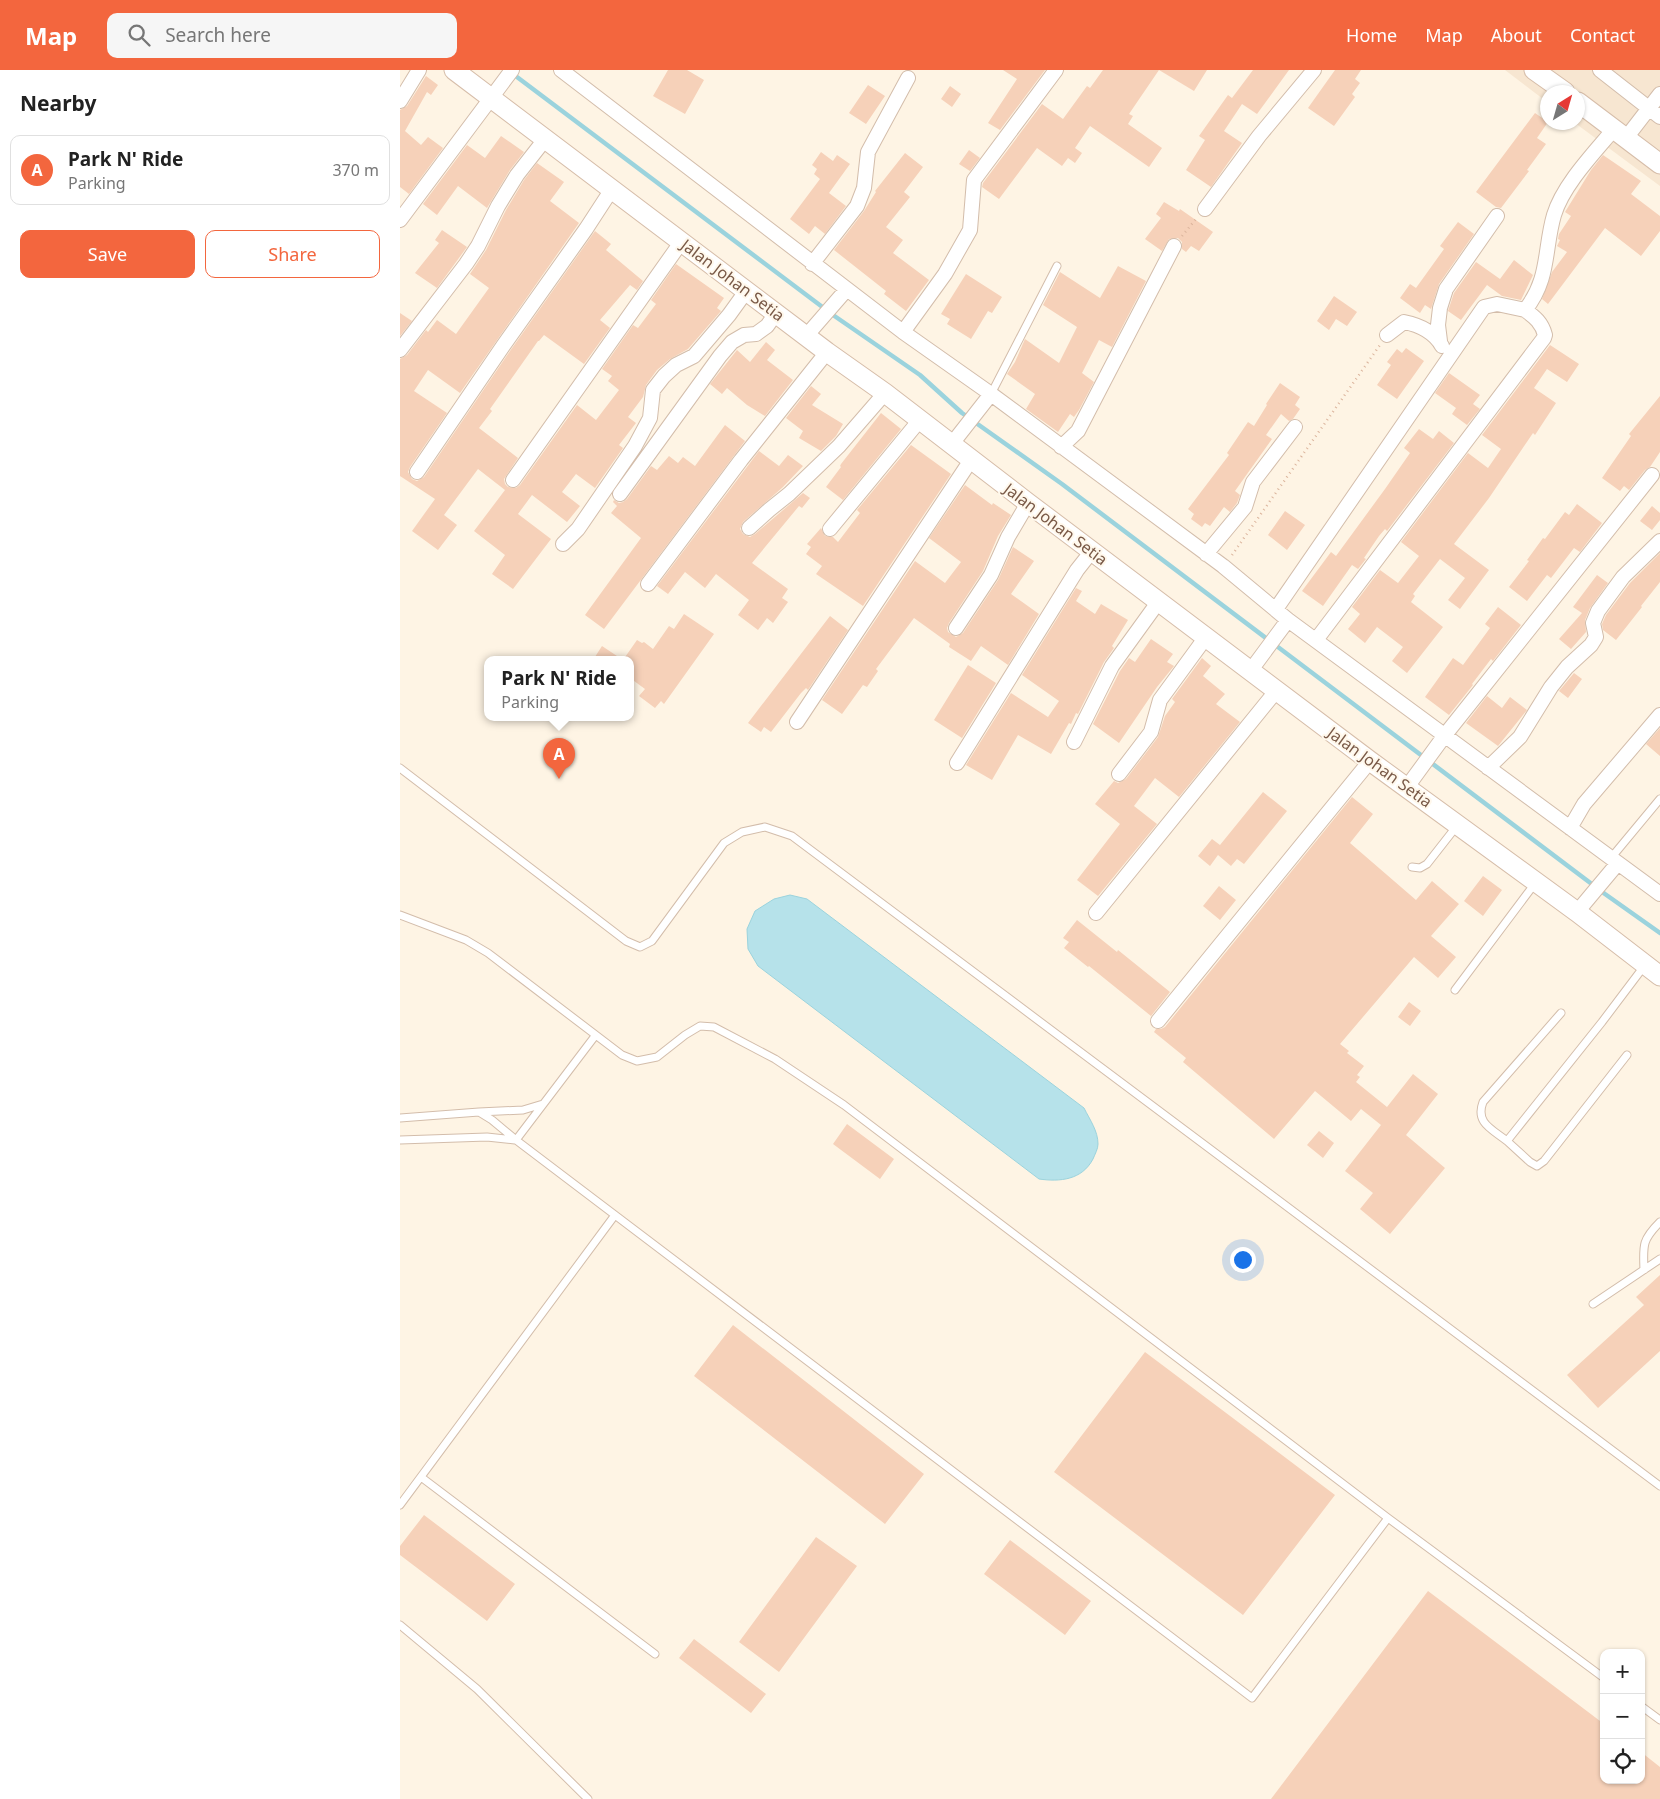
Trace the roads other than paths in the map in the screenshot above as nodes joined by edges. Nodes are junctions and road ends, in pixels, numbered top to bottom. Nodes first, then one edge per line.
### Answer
1 (419, 70) edge
2 (454, 70) edge
3 (561, 70) edge
4 (1056, 70) edge
5 (1314, 70) edge
6 (1534, 70) edge
7 (1600, 70) edge
8 (508, 75) edge
9 (908, 78) dead end
10 (1554, 85) edge
11 (1660, 94) edge
12 (492, 99) junction
13 (400, 100) edge
14 (1585, 107) edge
15 (1654, 113) edge
16 (1620, 133) junction
17 (546, 138) junction
18 (1660, 164) edge
19 (612, 189) junction
20 (1205, 209) road end
21 (1498, 216) dead end
22 (400, 220) edge
23 (679, 246) junction
24 (1174, 246) road end
25 (812, 264) junction
26 (1057, 266) dead end
27 (747, 290) junction
28 (843, 294) junction
29 (1525, 310) junction
30 (777, 312) junction
31 (812, 330) junction
32 (903, 332) junction
33 (1388, 335) road end
34 (1440, 342) junction
35 (400, 350) edge
36 (828, 352) junction
37 (1447, 358) junction
38 (885, 393) junction
39 (989, 398) junction
40 (919, 421) junction
41 (1295, 427) dead end
42 (957, 439) junction
43 (1061, 447) junction
44 (971, 460) junction
45 (418, 472) dead end
46 (1652, 475) dead end
47 (513, 480) dead end
48 (620, 494) dead end
49 (1028, 503) junction
50 (749, 528) dead end
51 (830, 529) dead end
52 (1660, 541) edge
53 (563, 544) dead end
54 (1206, 554) junction
55 (1089, 555) junction
56 (648, 584) dead end
57 (1157, 604) junction
58 (1276, 609) junction
59 (1285, 624) junction
60 (956, 628) dead end
61 (1316, 640) junction
62 (1201, 644) junction
63 (1251, 670) junction
64 (1271, 697) junction
65 (1660, 715) edge
66 (797, 722) dead end
67 (1441, 740) junction
68 (1074, 742) dead end
69 (1370, 761) junction
70 (957, 764) dead end
71 (400, 768) edge
72 (1488, 768) junction
73 (1118, 774) dead end
74 (1407, 787) junction
75 (1660, 799) edge
76 (1458, 824) junction
77 (1570, 828) junction
78 (1613, 864) junction
79 (1412, 867) dead end
80 (1536, 882) junction
81 (1660, 894) edge
82 (1583, 906) junction
83 (1096, 913) dead end
84 (400, 915) edge
85 (1645, 964) junction
86 (1660, 976) edge
87 (1455, 990) dead end
88 (1561, 1013) dead end
89 (1158, 1021) dead end
90 (595, 1036) junction
91 (1627, 1055) dead end
92 (543, 1104) junction
93 (479, 1112) junction
94 (400, 1118) edge
95 (400, 1140) edge
96 (516, 1140) junction
97 (1507, 1141) junction
98 (615, 1216) junction
99 (1660, 1222) edge
100 (1660, 1259) edge
101 (1644, 1270) junction
102 (1594, 1304) dead end
103 (421, 1477) junction
104 (1660, 1486) edge
105 (400, 1505) edge
106 (1388, 1518) junction
107 (400, 1625) edge
108 (655, 1654) dead end
109 (1600, 1675) edge
110 (1645, 1709) edge
111 (1660, 1720) edge
112 (588, 1799) edge

1 - 13 street
2 - 12 main road, Jalan Johan Setia
3 - 25 street
4 - 32 street
5 - 20 street
6 - 10 main road
7 - 15 street
8 - 12 street
9 - 25 street
11 - 15 street
12 - 17 main road, Jalan Johan Setia
12 - 22 street
14 - 16 main road
15 - 16 street
16 - 18 main road
16 - 29 street
17 - 19 main road, Jalan Johan Setia
17 - 35 street
19 - 23 main road, Jalan Johan Setia
19 - 45 street
21 - 34 street
23 - 27 main road, Jalan Johan Setia
23 - 47 street
24 - 43 street
25 - 28 street
26 - 39 lane
27 - 30 main road, Jalan Johan Setia
27 - 53 street
28 - 31 street
28 - 32 street
29 - 37 street
29 - 61 street
30 - 31 main road, Jalan Johan Setia
30 - 48 street
31 - 36 main road, Jalan Johan Setia
32 - 39 street
33 - 34 street
34 - 37 street
36 - 38 main road, Jalan Johan Setia
36 - 56 street
37 - 58 street
38 - 40 main road, Jalan Johan Setia
38 - 50 street
39 - 42 street
39 - 43 street
40 - 42 main road, Jalan Johan Setia
40 - 51 street
41 - 54 street
42 - 44 main road, Jalan Johan Setia
43 - 54 street
44 - 49 main road, Jalan Johan Setia
44 - 66 street
46 - 67 street
49 - 55 main road, Jalan Johan Setia
49 - 60 street
52 - 72 street
54 - 58 street
55 - 57 main road, Jalan Johan Setia
55 - 70 street
57 - 62 main road, Jalan Johan Setia
57 - 68 street
58 - 59 street
59 - 61 street
59 - 63 street
61 - 67 street
62 - 63 main road, Jalan Johan Setia
62 - 73 street
63 - 64 main road, Jalan Johan Setia
64 - 69 main road, Jalan Johan Setia
64 - 83 street
65 - 77 street
67 - 72 street
67 - 74 street
69 - 74 main road, Jalan Johan Setia
69 - 89 street
71 - 104 lane
72 - 77 street
74 - 76 main road, Jalan Johan Setia
75 - 78 lane
76 - 79 lane
76 - 80 main road, Jalan Johan Setia
77 - 78 street
78 - 81 street
78 - 82 street
80 - 82 main road, Jalan Johan Setia
80 - 87 lane
82 - 85 main road, Jalan Johan Setia
84 - 90 lane
85 - 86 main road, Jalan Johan Setia
85 - 97 lane
88 - 97 lane
90 - 92 lane
90 - 106 lane
91 - 97 lane
92 - 93 lane
92 - 96 lane
93 - 94 lane
93 - 96 lane
95 - 96 lane
96 - 98 lane
98 - 103 lane
98 - 106 lane
99 - 101 lane
100 - 101 lane
101 - 102 lane
103 - 105 lane
103 - 108 lane
106 - 109 lane
107 - 112 lane
110 - 111 lane

